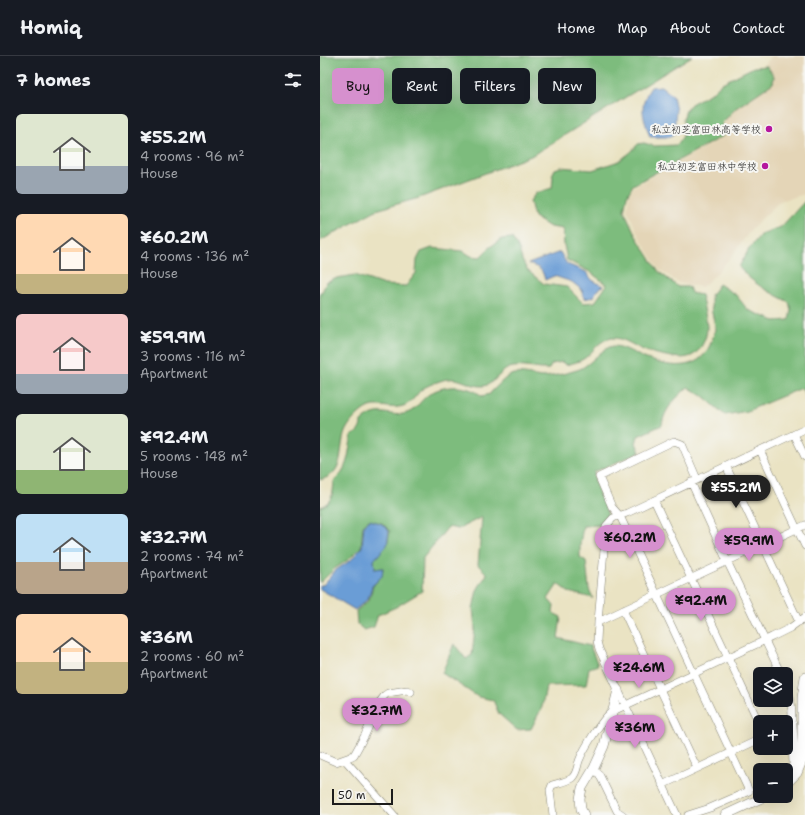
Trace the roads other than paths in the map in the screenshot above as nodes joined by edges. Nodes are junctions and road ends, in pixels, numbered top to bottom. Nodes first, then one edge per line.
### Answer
1 (805, 429) edge
2 (794, 434) junction
3 (760, 450) junction
4 (805, 457) edge
5 (726, 466) junction
6 (694, 481) junction
7 (654, 500) junction
8 (620, 516) junction
9 (805, 525) edge
10 (797, 529) junction
11 (763, 545) junction
12 (805, 546) edge
13 (727, 561) junction
14 (691, 578) junction
15 (657, 594) junction
16 (623, 610) junction
17 (805, 617) edge
18 (598, 622) junction
19 (799, 622) junction
20 (765, 640) junction
21 (728, 657) junction
22 (778, 667) edge
23 (694, 673) junction
24 (805, 677) edge
25 (660, 689) junction
26 (618, 690) junction
27 (411, 692) dead end
28 (625, 705) junction
29 (614, 710) junction
30 (755, 715) edge
31 (753, 742) edge
32 (731, 752) junction
33 (320, 755) edge
34 (793, 755) edge
35 (345, 760) junction
36 (697, 768) junction
37 (793, 769) edge
38 (593, 770) junction
39 (793, 777) edge
40 (662, 785) junction
41 (753, 802) edge
42 (394, 815) edge
43 (553, 815) edge
44 (584, 815) edge
45 (623, 815) edge
46 (677, 815) edge
47 (688, 815) edge
48 (724, 815) edge

1 - 2 street
2 - 3 street
2 - 4 street
3 - 5 street
3 - 10 street
5 - 6 street
5 - 11 street
6 - 7 street
6 - 8 street
6 - 13 street
7 - 8 street
7 - 14 street
8 - 15 street
8 - 18 street
9 - 10 street
10 - 11 street
10 - 12 street
11 - 13 street
11 - 19 street
13 - 14 street
13 - 20 street
14 - 15 street
14 - 21 street
15 - 16 street
15 - 23 street
16 - 18 street
16 - 25 street
17 - 19 street
18 - 26 street
19 - 20 street
20 - 21 street
20 - 22 street
21 - 23 street
21 - 30 street
23 - 25 street
23 - 32 street
24 - 39 street
25 - 28 street
25 - 36 street
26 - 28 street
26 - 29 street
27 - 35 street
28 - 29 street
28 - 40 street
29 - 38 street
29 - 43 street
31 - 32 street
32 - 36 street
32 - 47 street
33 - 35 street
34 - 37 street
35 - 42 street
36 - 40 street
38 - 44 street
38 - 45 street
40 - 46 street
41 - 48 street

